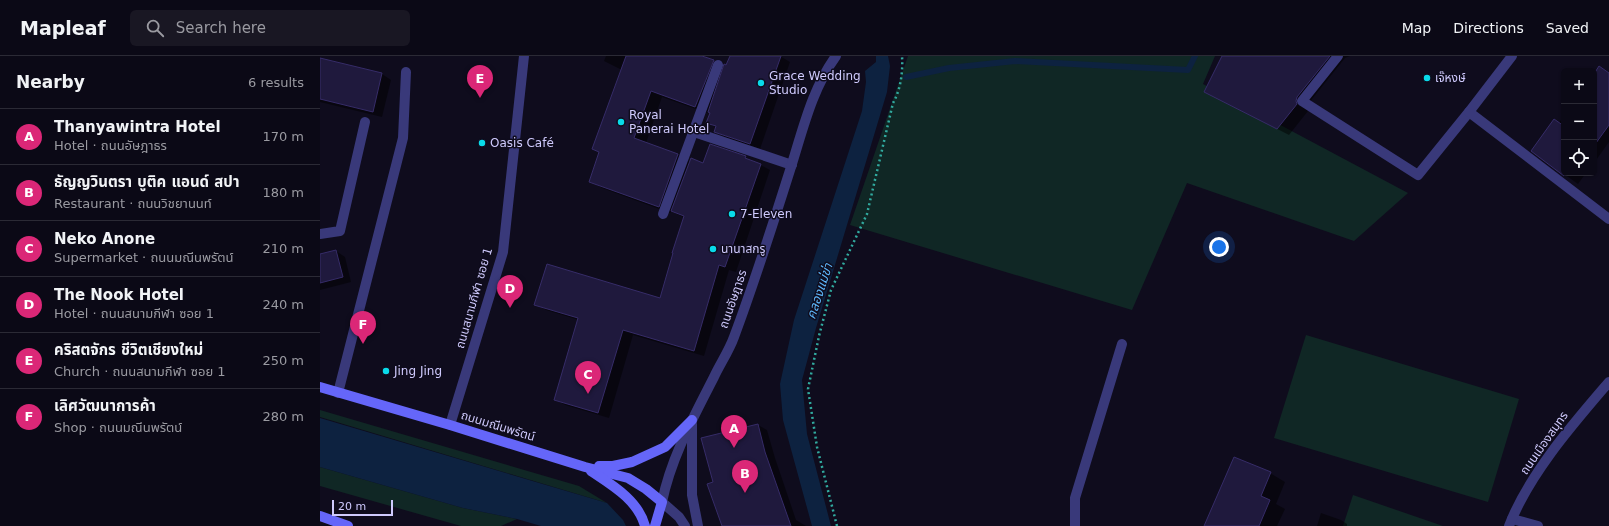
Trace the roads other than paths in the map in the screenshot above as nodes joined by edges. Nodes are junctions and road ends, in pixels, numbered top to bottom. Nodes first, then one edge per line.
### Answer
1 (524, 56) edge
2 (836, 56) edge
3 (1338, 56) edge
4 (1512, 56) edge
5 (718, 65) dead end
6 (406, 72) dead end
7 (1469, 112) junction
8 (365, 122) dead end
9 (694, 132) junction
10 (792, 164) junction
11 (663, 214) dead end
12 (1609, 219) edge
13 (320, 234) edge
14 (1122, 344) dead end
15 (1609, 382) edge
16 (320, 387) edge
17 (338, 393) junction
18 (692, 420) junction
19 (450, 425) junction
20 (585, 467) junction
21 (662, 502) junction
22 (320, 516) edge
23 (1510, 523) edge
24 (348, 526) edge
25 (644, 526) edge
26 (655, 526) edge
27 (685, 526) edge
28 (698, 526) edge
29 (1075, 526) edge
30 (1538, 526) edge

1 - 19 street, ถนนสนามกีฬา ซอย 1
2 - 10 street, ถนนอัษฎาธร
3 - 7 street
4 - 7 street
5 - 9 street
6 - 17 street
7 - 12 street
8 - 13 street
9 - 10 street
9 - 11 street
10 - 18 street, ถนนอัษฎาธร
14 - 29 street
15 - 23 street, ถนนเมืองสมุทร
16 - 17 main road, ถนนมณีนพรัตน์
17 - 19 main road, ถนนมณีนพรัตน์
18 - 20 main road
18 - 21 street, ถนนอัษฎาธร
18 - 28 street
19 - 20 main road, ถนนมณีนพรัตน์
20 - 21 main road, ถนนมณีนพรัตน์
20 - 25 main road
21 - 26 main road
21 - 27 street
22 - 24 main road
23 - 30 street

